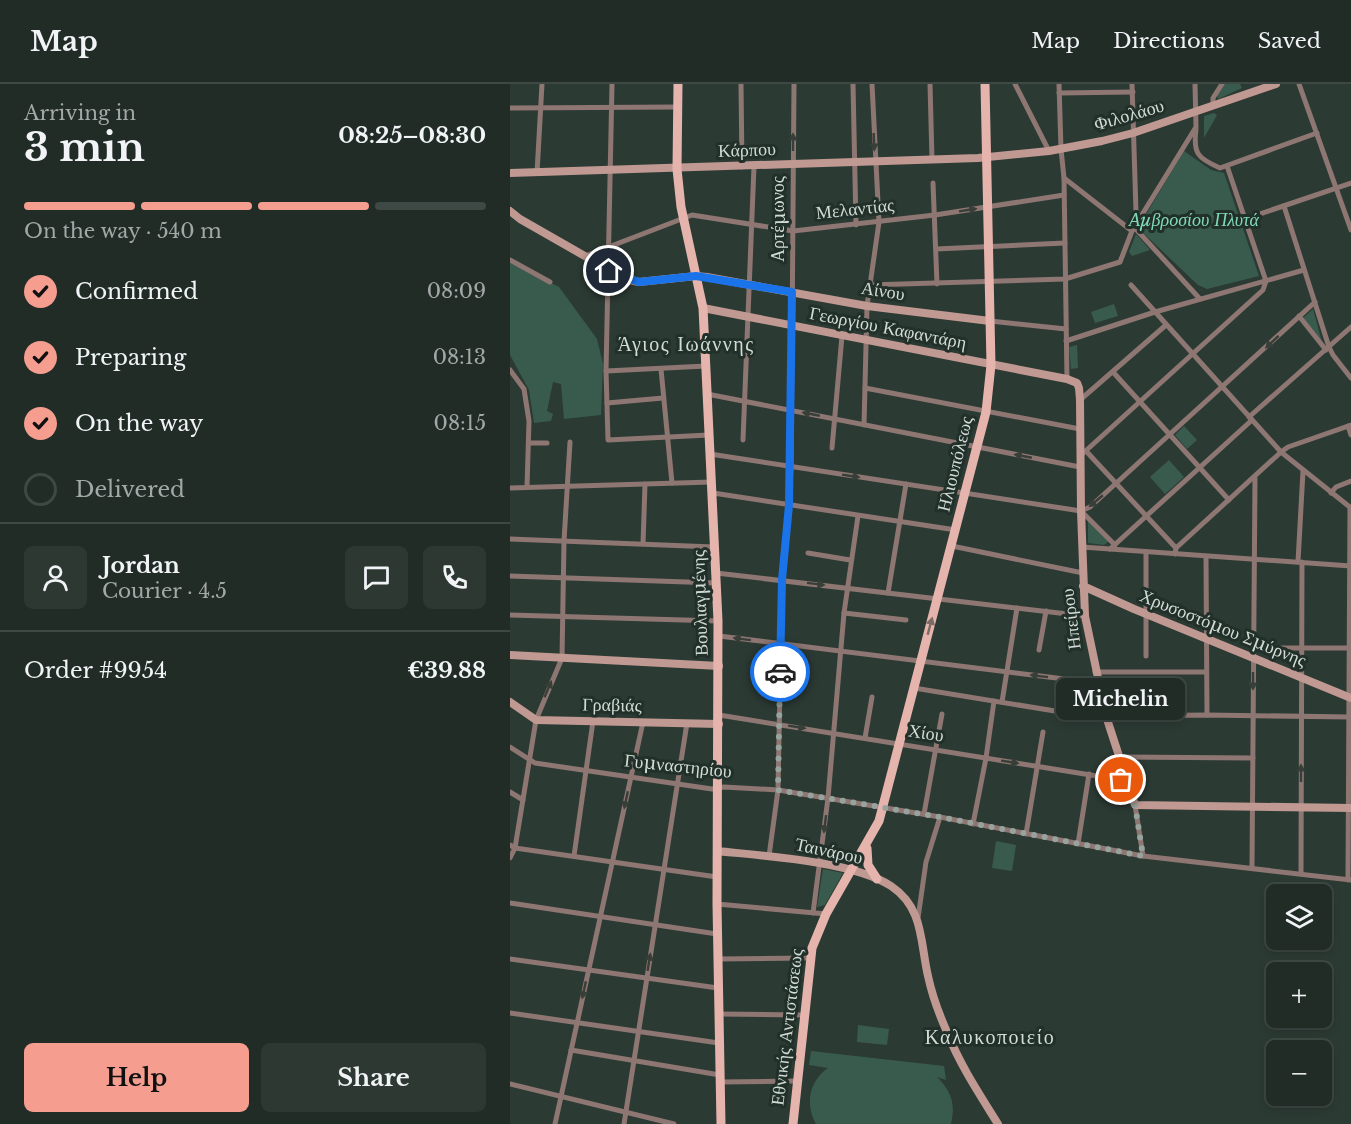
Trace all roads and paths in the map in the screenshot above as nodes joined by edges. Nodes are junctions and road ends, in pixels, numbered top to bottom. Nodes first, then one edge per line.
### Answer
1 (542, 84) edge
2 (612, 84) edge
3 (678, 84) edge
4 (741, 84) edge
5 (794, 84) edge
6 (853, 84) edge
7 (872, 84) edge
8 (930, 84) edge
9 (985, 84) edge
10 (1015, 84) edge
11 (1059, 84) edge
12 (1097, 84) edge
13 (1132, 84) edge
14 (1195, 84) edge
15 (1222, 84) edge
16 (1276, 84) edge
17 (1299, 84) edge
18 (1265, 86) edge
19 (1133, 92) junction
20 (1059, 93) junction
21 (1097, 93) junction
22 (1213, 105) junction
23 (611, 107) junction
24 (678, 107) junction
25 (510, 108) edge
26 (541, 109) junction
27 (1196, 111) junction
28 (1196, 127) junction
29 (1134, 133) junction
30 (1317, 133) junction
31 (1061, 149) junction
32 (1049, 151) junction
33 (986, 157) junction
34 (932, 159) junction
35 (855, 162) junction
36 (875, 162) junction
37 (793, 165) junction
38 (742, 166) junction
39 (754, 166) junction
40 (1227, 166) junction
41 (677, 169) junction
42 (610, 171) junction
43 (510, 173) edge
44 (537, 173) junction
45 (1064, 178) junction
46 (933, 183) dead end
47 (1351, 183) edge
48 (1336, 188) junction
49 (1064, 195) junction
50 (1284, 206) junction
51 (988, 207) junction
52 (510, 211) edge
53 (935, 215) junction
54 (510, 216) edge
55 (1141, 217) junction
56 (682, 218) junction
57 (520, 219) junction
58 (1245, 219) junction
59 (1350, 221) edge
60 (879, 222) junction
61 (752, 225) junction
62 (856, 225) junction
63 (1133, 229) junction
64 (1351, 230) edge
65 (793, 231) junction
66 (1065, 243) junction
67 (610, 245) junction
68 (989, 246) junction
69 (936, 249) junction
70 (584, 257) junction
71 (510, 260) edge
72 (1304, 270) junction
73 (609, 271) junction
74 (696, 276) junction
75 (1065, 279) junction
76 (1266, 281) junction
77 (550, 282) dead end
78 (989, 282) junction
79 (749, 284) junction
80 (937, 284) junction
81 (869, 285) junction
82 (1131, 285) dead end
83 (792, 292) junction
84 (1200, 299) junction
85 (1315, 302) junction
86 (867, 306) junction
87 (703, 308) junction
88 (1155, 312) junction
89 (1299, 316) junction
90 (747, 317) junction
91 (990, 321) junction
92 (1166, 325) junction
93 (792, 326) junction
94 (1351, 327) edge
95 (1066, 328) junction
96 (842, 336) junction
97 (865, 341) junction
98 (1066, 341) junction
99 (1327, 348) junction
100 (1193, 355) junction
101 (992, 365) junction
102 (706, 366) junction
103 (661, 369) junction
104 (510, 370) edge
105 (606, 371) junction
106 (1113, 372) junction
107 (1351, 378) edge
108 (1066, 379) junction
109 (1223, 387) junction
110 (865, 388) junction
111 (707, 394) junction
112 (663, 398) junction
113 (1080, 400) junction
114 (744, 401) junction
115 (607, 403) junction
116 (1139, 403) junction
117 (792, 411) junction
118 (986, 412) junction
119 (1250, 418) junction
120 (835, 419) junction
121 (864, 425) junction
122 (1349, 425) edge
123 (1080, 429) junction
124 (708, 435) junction
125 (1351, 435) edge
126 (667, 436) junction
127 (1169, 436) junction
128 (742, 440) dead end
129 (570, 442) dead end
130 (529, 443) junction
131 (548, 443) dead end
132 (978, 447) junction
133 (832, 448) dead end
134 (1281, 452) junction
135 (1083, 453) junction
136 (710, 454) junction
137 (791, 467) junction
138 (1080, 467) junction
139 (1198, 468) junction
140 (1303, 471) junction
141 (1255, 478) junction
142 (1351, 481) edge
143 (712, 482) junction
144 (672, 483) junction
145 (645, 484) junction
146 (906, 484) junction
147 (1116, 484) junction
148 (566, 486) junction
149 (527, 487) junction
150 (510, 488) edge
151 (712, 493) junction
152 (965, 493) junction
153 (1331, 493) junction
154 (1229, 500) junction
155 (789, 505) junction
156 (1351, 508) edge
157 (1081, 511) junction
158 (858, 516) junction
159 (1146, 516) junction
160 (900, 522) junction
161 (956, 530) junction
162 (510, 539) edge
163 (564, 541) junction
164 (644, 544) junction
165 (951, 546) junction
166 (714, 547) junction
167 (1082, 547) junction
168 (1112, 547) junction
169 (1175, 551) junction
170 (1146, 552) junction
171 (808, 553) dead end
172 (1206, 557) junction
173 (850, 560) junction
174 (1254, 560) junction
175 (1300, 562) junction
176 (1350, 566) edge
177 (1083, 573) junction
178 (510, 576) edge
179 (563, 578) junction
180 (716, 578) junction
181 (782, 580) junction
182 (1083, 586) junction
183 (846, 588) junction
184 (888, 593) junction
185 (938, 599) junction
186 (1017, 608) junction
187 (1046, 611) junction
188 (844, 613) junction
189 (1146, 614) junction
190 (510, 615) edge
191 (562, 616) junction
192 (1085, 616) junction
193 (906, 620) dead end
194 (718, 621) junction
195 (718, 636) junction
196 (1205, 638) junction
197 (781, 644) junction
198 (1253, 648) junction
199 (1302, 648) junction
200 (1350, 648) edge
201 (1039, 650) dead end
202 (840, 651) junction
203 (510, 655) edge
204 (1146, 656) dead end
205 (562, 657) junction
206 (1253, 658) junction
207 (921, 661) junction
208 (719, 666) junction
209 (1006, 672) junction
210 (1095, 672) junction
211 (1206, 672) junction
212 (1302, 678) junction
213 (1097, 683) junction
214 (914, 688) junction
215 (872, 697) dead end
216 (1350, 698) edge
217 (994, 701) junction
218 (510, 702) edge
219 (1002, 702) junction
220 (942, 714) dead end
221 (1207, 714) junction
222 (1253, 715) junction
223 (1106, 716) junction
224 (1301, 716) junction
225 (1350, 717) edge
226 (719, 719) junction
227 (536, 720) junction
228 (593, 721) junction
229 (643, 722) junction
230 (687, 723) junction
231 (780, 724) junction
232 (1043, 732) dead end
233 (833, 733) junction
234 (865, 738) junction
235 (899, 744) junction
236 (510, 747) edge
237 (937, 750) junction
238 (1120, 757) junction
239 (986, 758) junction
240 (1253, 758) junction
241 (530, 760) junction
242 (1037, 766) junction
243 (587, 771) junction
244 (1089, 774) junction
245 (631, 777) junction
246 (1128, 781) junction
247 (678, 784) junction
248 (718, 788) junction
249 (778, 790) junction
250 (510, 792) edge
251 (828, 798) junction
252 (523, 800) junction
253 (1135, 805) junction
254 (1252, 806) junction
255 (882, 807) junction
256 (1302, 807) junction
257 (1350, 807) edge
258 (924, 814) junction
259 (940, 817) junction
260 (973, 824) junction
261 (1026, 834) junction
262 (870, 840) junction
263 (1078, 844) junction
264 (512, 846) edge
265 (717, 851) junction
266 (574, 856) junction
267 (769, 856) junction
268 (1143, 856) junction
269 (510, 858) edge
270 (612, 862) junction
271 (820, 864) junction
272 (1252, 868) junction
273 (664, 870) junction
274 (851, 871) junction
275 (1301, 873) junction
276 (717, 877) junction
277 (877, 879) junction
278 (1350, 880) edge
279 (510, 903) edge
280 (717, 904) junction
281 (813, 913) junction
282 (826, 914) junction
283 (600, 917) junction
284 (918, 918) junction
285 (655, 925) junction
286 (717, 934) junction
287 (810, 958) junction
288 (510, 959) edge
289 (718, 959) junction
290 (588, 971) junction
291 (646, 979) junction
292 (718, 988) junction
293 (510, 1013) edge
294 (719, 1014) junction
295 (803, 1015) junction
296 (577, 1023) junction
297 (638, 1031) junction
298 (719, 1042) junction
299 (571, 1050) junction
300 (633, 1061) junction
301 (720, 1079) junction
302 (797, 1081) junction
303 (510, 1084) edge
304 (561, 1096) junction
305 (625, 1112) junction
306 (555, 1124) edge
307 (624, 1124) edge
308 (674, 1124) edge
309 (721, 1124) edge
310 (793, 1124) edge
311 (998, 1124) edge

1 - 26 street
2 - 23 street
3 - 24 main road, Βουλιαγμένης
4 - 38 street
37 -> 5 street, Αρτέμωνος
6 - 35 street
7 -> 36 street
8 - 34 street
9 - 33 main road, Ηλιουπόλεως
10 - 32 street
11 - 20 street
12 - 21 street
13 - 19 street
14 - 27 street
15 - 22 street
16 - 18 street, Φιλολάου
17 - 30 street
18 - 22 street, Φιλολάου
19 - 21 street
19 - 29 street
20 - 21 street
20 - 31 street
22 - 27 street, Φιλολάου
23 - 24 street
23 - 26 street
23 - 42 street
24 - 41 main road, Βουλιαγμένης
25 - 26 street
26 - 44 street
27 - 28 street
27 - 29 street, Φιλολάου
28 - 40 street
28 - 55 street
29 - 31 street, Φιλολάου
29 - 55 street
30 - 40 street
30 - 48 street
31 - 32 street, Φιλολάου
31 - 45 street
32 - 33 street, Φιλολάου
33 - 34 street, Κάρπου
33 - 51 main road, Ηλιουπόλεως
34 - 36 street, Κάρπου
35 - 36 street, Κάρπου
35 - 37 street, Κάρπου
35 - 62 street
36 - 60 street
37 - 39 street, Κάρπου
37 - 65 street, Αρτέμωνος
38 - 39 street, Κάρπου
38 - 41 street, Κάρπου
39 - 61 street
40 - 58 street
41 - 42 street, Κάρπου
41 - 56 main road, Βουλιαγμένης
42 - 44 street, Κάρπου
42 - 67 street
43 - 44 street, Κάρπου
45 - 49 street
45 - 63 street
46 - 53 street
47 - 48 street
48 - 50 street
48 - 59 street
49 - 51 street, Μελαντίας
49 - 66 street
50 - 58 street
50 - 72 street
53 -> 51 street, Μελαντίας
51 - 68 main road, Ηλιουπόλεως
52 - 57 street
53 - 60 street, Μελαντίας
53 - 69 street
54 - 57 street
55 - 63 street
56 - 61 street, Μελαντίας
56 - 67 street, Μελαντίας
56 - 74 main road, Βουλιαγμένης
57 - 70 street, Αίνου
58 - 76 street
59 - 64 street
60 - 62 street, Μελαντίας
60 - 81 street
61 - 65 street, Μελαντίας
61 - 79 street
62 - 65 street, Μελαντίας
63 - 75 street
63 - 84 street
65 - 83 street, Αρτέμωνος
66 - 68 street
66 - 75 street
67 - 70 street, Μελαντίας
67 - 73 street
68 - 69 street
68 - 78 main road, Ηλιουπόλεως
69 - 80 street
70 - 73 street, Αίνου
71 - 77 street
72 - 76 street
72 - 85 street
73 - 74 street, Αίνου
73 - 105 street
74 - 79 street, Αίνου
74 - 87 main road, Βουλιαγμένης
75 - 78 street
75 - 95 street
76 - 84 street
76 - 100 street
78 - 80 street
78 - 91 main road, Ηλιουπόλεως
79 - 83 street, Αίνου
79 - 90 street
80 - 81 street
81 - 86 street
82 - 88 street
83 - 86 street, Αίνου
83 - 93 street, Αρτέμωνος
84 - 88 street
85 - 89 street
85 - 99 street
86 - 91 street, Αίνου
86 - 97 street
87 - 90 street, Γεωργίου Καφαντάρη
87 - 102 main road, Βουλιαγμένης
88 - 92 street
88 - 98 street
89 - 99 street
89 -> 109 street
90 - 93 street, Γεωργίου Καφαντάρη
90 - 114 street
91 - 95 street, Αίνου
91 - 101 main road, Ηλιουπόλεως
92 - 100 street
92 - 106 street
93 - 96 street, Γεωργίου Καφαντάρη
93 - 117 street, Αρτέμωνος
94 - 99 street
95 - 98 street
96 - 97 street, Γεωργίου Καφαντάρη
96 - 120 street
97 - 101 street, Γεωργίου Καφαντάρη
97 - 110 street
98 - 108 street
99 - 107 street
99 - 119 street
100 - 109 street
100 - 116 street
101 - 108 street, Γεωργίου Καφαντάρη
101 - 118 main road, Ηλιουπόλεως
102 - 103 street
102 - 111 main road, Βουλιαγμένης
103 - 105 street
103 - 112 street
104 - 130 street
105 - 115 street
106 - 113 street
106 - 116 street
108 - 113 street
109 - 119 street
109 - 127 street
110 - 118 street
110 - 121 street
111 - 114 street
111 - 124 main road, Βουλιαγμένης
112 - 115 street
112 - 126 street
113 - 123 street, Ηπείρου
114 - 117 street
114 - 128 street
115 - 126 street
116 - 127 street
116 - 135 street
120 -> 117 street
117 - 137 street, Αρτέμωνος
118 - 123 street
118 - 132 main road, Ηλιουπόλεως
119 - 134 street
119 - 139 street
120 - 121 street
120 - 133 street
121 - 132 street
122 - 125 street
122 - 134 street
123 - 135 street, Ηπείρου
124 - 126 street
124 - 136 main road, Βουλιαγμένης
126 - 144 street
127 - 139 street
127 - 147 street
129 - 148 street
130 - 131 street
130 - 149 street
138 -> 132 street
132 - 152 main road, Ηλιουπόλεως
134 - 140 street
134 - 141 street
135 - 138 street, Ηπείρου
135 - 147 street
136 - 137 street
136 - 143 main road, Βουλιαγμένης
137 -> 146 street
137 - 155 street, Αρτέμωνος
138 - 157 street, Ηπείρου
139 - 154 street
139 - 159 street
140 - 153 street
140 - 175 street
141 - 154 street
141 - 174 street
142 - 153 street
143 - 144 street
143 - 151 main road, Βουλιαγμένης
144 - 145 street
145 - 148 street
145 - 164 street
146 - 152 street
146 - 160 street
147 -> 157 street
147 - 159 street
148 - 149 street
148 - 163 street
149 - 150 street
151 - 155 street
151 - 166 main road, Βουλιαγμένης
152 - 157 street
152 - 161 main road, Ηλιουπόλεως
153 - 156 street
154 - 169 street
155 - 158 street
155 - 181 street, Αρτέμωνος
156 - 176 street
157 - 167 street, Ηπείρου
157 - 168 street
158 - 160 street
158 - 173 street
159 - 168 street
159 - 169 street
160 - 161 street
160 - 184 street
161 - 165 main road, Ηλιουπόλεως
162 - 163 street
163 - 164 street
163 - 179 street
164 - 166 street
165 - 177 street
165 - 185 main road, Ηλιουπόλεως
166 - 180 main road, Βουλιαγμένης
167 - 168 street
167 - 177 street, Ηπείρου
168 - 170 street
169 - 170 street
169 - 172 street
170 - 189 street
171 - 173 street
172 - 174 street
172 - 196 street
173 - 183 street
174 - 175 street
174 - 198 street
175 - 176 street
175 - 199 street
176 - 200 street
177 - 182 street, Ηπείρου
178 - 179 street
179 - 180 street
179 - 191 street
180 - 181 street
180 - 194 main road, Βουλιαγμένης
181 -> 183 street
181 - 197 street, Αρτέμωνος
182 - 189 street, Χρυσοστόμου Σμύρνης
182 - 192 street, Ηπείρου
183 - 184 street
183 - 188 street
184 - 185 street
185 - 186 street
207 -> 185 main road, Ηλιουπόλεως
186 - 187 street
186 - 209 street
187 - 192 street
187 - 201 street
188 - 193 street
188 - 202 street
189 - 196 street, Χρυσοστόμου Σμύρνης
189 - 204 street
190 - 191 street
191 - 194 street
191 - 205 street
192 - 210 street, Ηπείρου
194 - 195 main road, Βουλιαγμένης
197 -> 195 street
195 - 208 main road, Βουλιαγμένης
196 - 206 street, Χρυσοστόμου Σμύρνης
196 - 211 street
197 - 202 street
197 - 231 street, Αρτέμωνος
198 - 199 street
198 - 206 street
199 - 200 street
199 - 212 street
200 - 216 street
202 - 207 street
202 - 233 street
203 - 205 street
205 - 208 street
227 -> 205 street
206 - 212 street, Χρυσοστόμου Σμύρνης
206 -> 222 street
207 - 209 street
207 - 214 main road, Ηλιουπόλεως
208 - 226 main road, Βουλιαγμένης
213 -> 209 street
209 - 219 street
210 - 211 street
210 - 213 street, Ηπείρου
211 - 221 street
212 - 216 street, Χρυσοστόμου Σμύρνης
212 - 224 street
213 - 223 street, Ηπείρου
214 - 217 street
214 - 235 main road, Ηλιουπόλεως
215 - 234 street
216 - 225 street
217 - 219 street
217 - 239 street
218 - 227 street
219 - 223 street
220 - 237 street
221 - 222 street
221 - 223 street
222 - 224 street
222 - 240 street
223 - 238 street, Ηπείρου
224 - 225 street
256 -> 224 street
225 - 257 street
226 - 230 street, Γραβιάς
226 - 231 street, Χίου
226 - 248 main road, Βουλιαγμένης
227 - 228 street, Γραβιάς
227 - 241 street
228 - 229 street, Γραβιάς
228 - 243 street
229 - 230 street, Γραβιάς
229 - 245 street
230 - 247 street
231 -> 233 street, Χίου
231 - 249 street, Αρτέμωνος
232 - 242 street
233 - 234 street, Χίου
233 - 251 street
234 - 235 street, Χίου
235 - 237 street, Χίου
235 - 255 main road, Ηλιουπόλεως
236 - 241 street
237 - 239 street, Χίου
237 - 258 street
238 - 240 street
238 - 246 street, Ηπείρου
239 -> 242 street, Χίου
239 - 260 street
240 - 254 street
241 - 243 street, Γυμναστηρίου
241 - 252 street
242 - 244 street, Χίου
242 - 261 street
243 - 245 street, Γυμναστηρίου
243 - 266 street
244 - 246 street, Χίου
244 - 263 street
245 - 247 street, Γυμναστηρίου
245 -> 270 street
246 - 253 street, Ηπείρου
247 - 248 street, Γυμναστηρίου
247 - 273 street
248 - 249 street, Γυμναστηρίου
248 - 265 main road, Βουλιαγμένης
249 - 251 street, Γυμναστηρίου
249 - 267 street, Αρτέμωνος
250 - 252 street
251 - 255 street, Γυμναστηρίου
251 -> 271 street
252 - 264 street
253 - 254 street
253 - 268 street, Ηπείρου
254 - 256 street
254 - 272 street
255 - 258 street, Γυμναστηρίου
255 - 262 main road, Ηλιουπόλεως
256 - 257 street
256 - 275 street
257 - 278 street
258 - 259 street, Γυμναστηρίου
259 - 260 street, Γυμναστηρίου
259 - 284 street
260 - 261 street, Γυμναστηρίου
261 - 263 street, Γυμναστηρίου
262 - 274 main road, Εθνικής Αντιστάσεως
262 - 277 main road
263 - 268 street, Γυμναστηρίου
264 - 266 street
264 - 269 street
265 - 267 street, Ταινάρου
265 - 276 main road, Βουλιαγμένης
266 - 270 street
267 - 271 street, Ταινάρου
268 - 272 street, Γυμναστηρίου
270 - 273 street
270 - 283 street
271 - 274 street, Ταινάρου
271 - 281 street
272 - 275 street, Γυμναστηρίου
273 - 276 street
273 - 285 street
274 - 277 street, Ταινάρου
274 - 282 main road, Εθνικής Αντιστάσεως
275 - 278 street, Γυμναστηρίου
276 - 280 main road, Βουλιαγμένης
277 - 284 street, Ταινάρου
279 - 283 street
280 - 281 street
280 - 286 main road, Βουλιαγμένης
281 - 282 street
282 - 287 main road, Εθνικής Αντιστάσεως
283 - 285 street
283 - 290 street
284 - 311 street
285 - 286 street
291 -> 285 street
286 - 289 main road, Βουλιαγμένης
287 - 289 street
287 - 295 main road, Εθνικής Αντιστάσεως
288 - 290 street
289 - 292 main road, Βουλιαγμένης
290 - 291 street
290 -> 296 street
291 - 292 street
291 - 297 street
292 - 294 main road, Βουλιαγμένης
293 - 296 street
294 - 295 street
294 - 298 main road, Βουλιαγμένης
295 - 302 main road, Εθνικής Αντιστάσεως
296 - 297 street
296 - 299 street
297 - 298 street
297 - 300 street
298 - 301 main road, Βουλιαγμένης
299 - 300 street
299 - 304 street
300 - 301 street
300 - 305 street
301 - 302 street
301 - 309 main road, Βουλιαγμένης
302 - 310 main road, Εθνικής Αντιστάσεως
303 - 304 street
304 - 305 street
304 - 306 street
305 - 307 street
305 - 308 street

